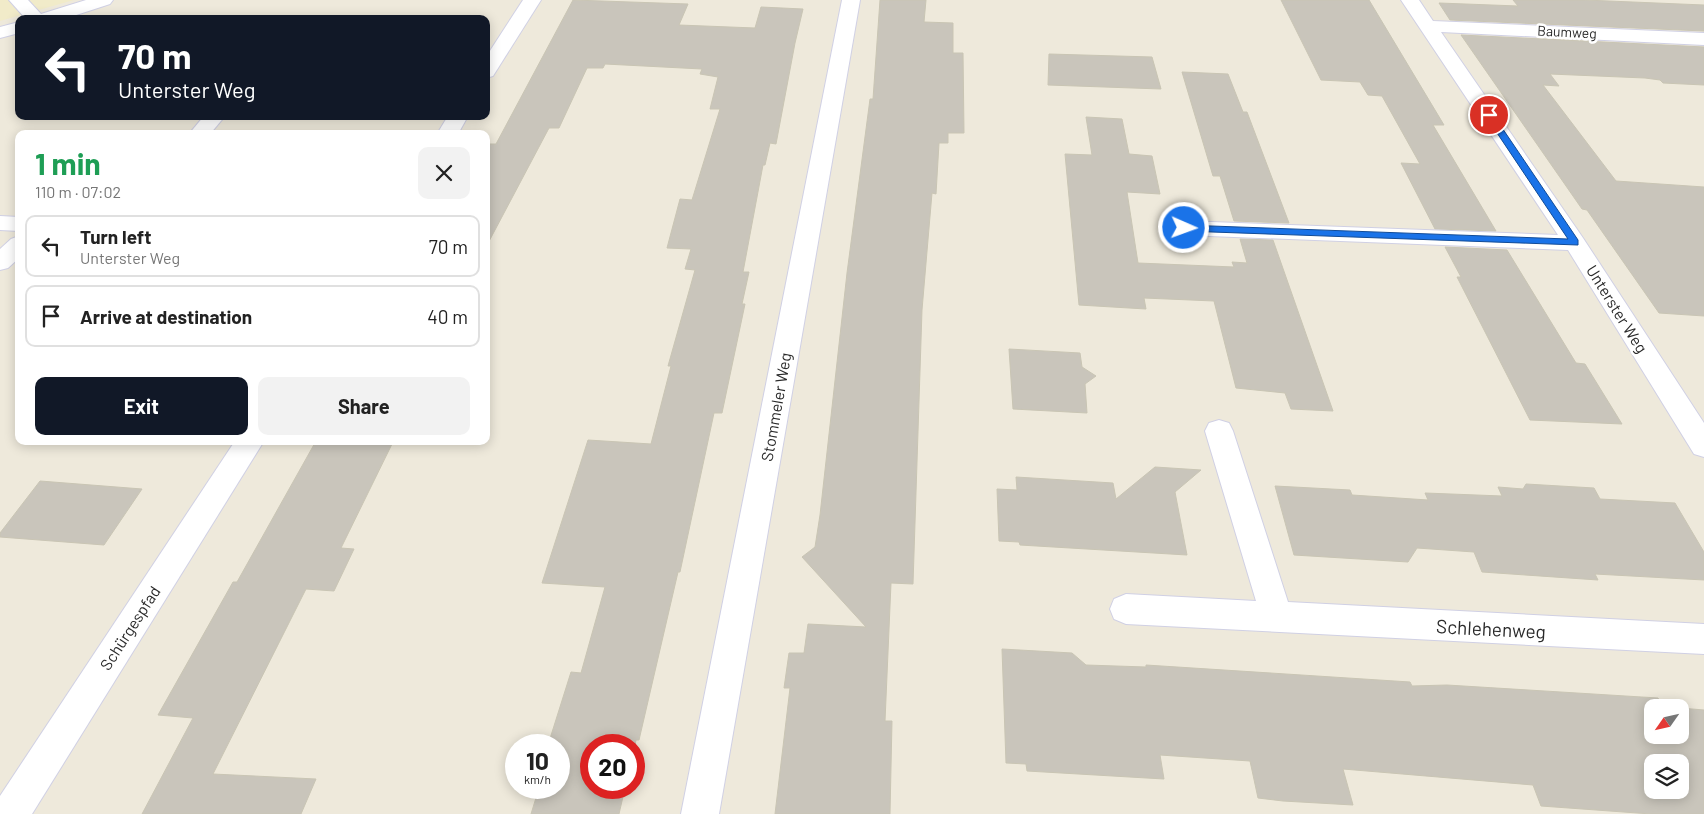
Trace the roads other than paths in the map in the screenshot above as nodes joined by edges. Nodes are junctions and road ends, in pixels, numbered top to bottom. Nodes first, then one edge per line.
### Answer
1 (18, 0) edge
2 (104, 0) edge
3 (532, 0) edge
4 (851, 0) edge
5 (1410, 0) edge
6 (32, 15) edge
7 (57, 15) edge
8 (1429, 26) junction
9 (15, 28) edge
10 (0, 33) edge
11 (1704, 39) edge
12 (490, 66) edge
13 (211, 120) edge
14 (203, 130) edge
15 (0, 223) edge
16 (15, 224) edge
17 (1184, 228) dead end
18 (1575, 242) junction
19 (15, 248) edge
20 (0, 262) edge
21 (1219, 431) dead end
22 (1703, 443) edge
23 (247, 445) edge
24 (1126, 609) dead end
25 (1277, 618) junction
26 (1704, 640) edge
27 (10, 814) edge
28 (700, 814) edge

1 - 6 street
2 - 7 street
3 - 12 street
4 - 28 street, Stommeler Weg
5 - 8 street, Unterster Weg
8 - 11 street, Baumweg
8 - 18 street, Unterster Weg
9 - 10 street
13 - 14 street
15 - 16 street
17 - 18 street
18 - 22 street, Unterster Weg
19 - 20 street
21 - 25 street
23 - 27 street, Schürgespfad
24 - 25 street, Schlehenweg
25 - 26 street, Schlehenweg

